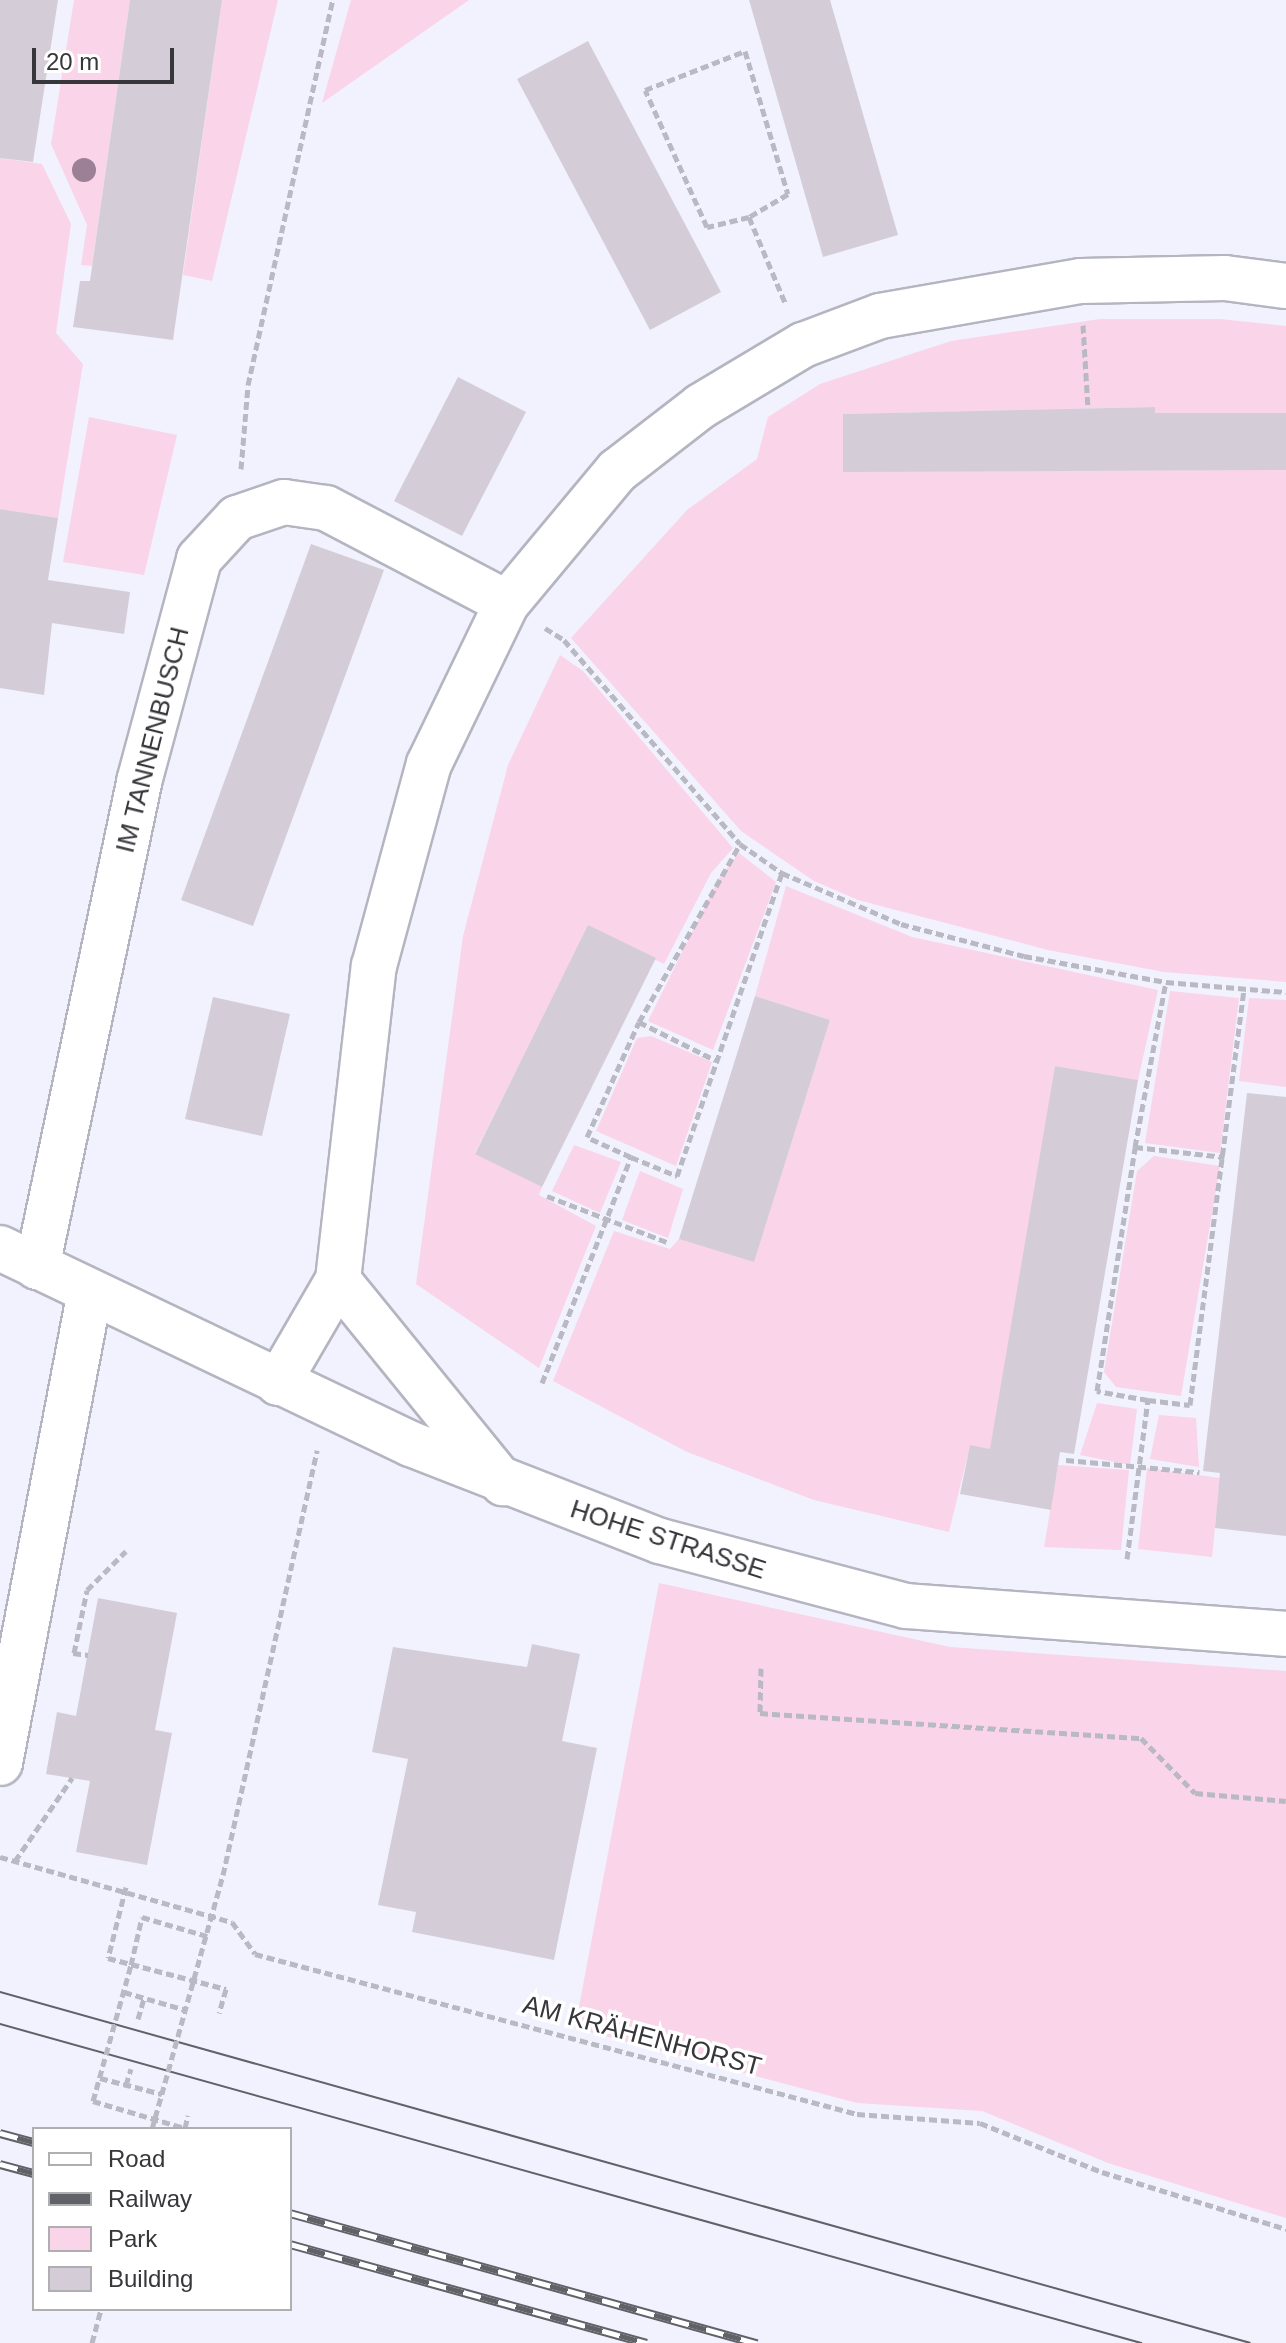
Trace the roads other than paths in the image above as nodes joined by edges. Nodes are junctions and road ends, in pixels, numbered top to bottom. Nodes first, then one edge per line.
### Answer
1 (1286, 286) edge
2 (507, 603) junction
3 (18, 1258) edge
4 (338, 1280) junction
5 (90, 1293) junction
6 (278, 1383) junction
7 (503, 1483) junction
8 (1286, 1634) edge
9 (0, 1763) edge

1 - 2 street
2 - 3 street, IM TANNENBUSCH
2 - 4 street
3 - 5 street, HOHE STRASSE
4 - 6 street
4 - 7 street
5 - 6 street, HOHE STRASSE
5 - 9 street
6 - 7 street, HOHE STRASSE
7 - 8 street, HOHE STRASSE

